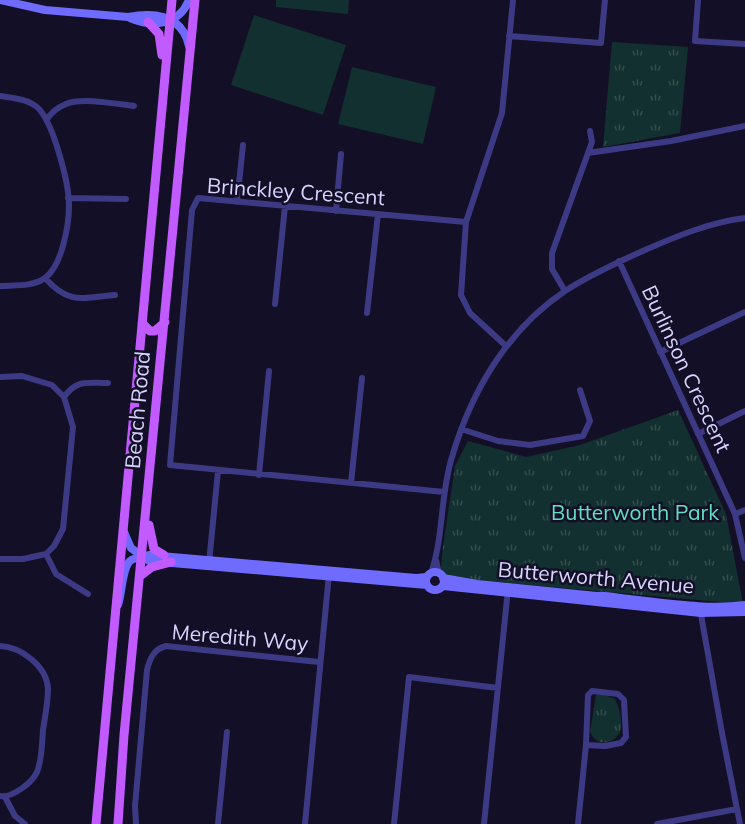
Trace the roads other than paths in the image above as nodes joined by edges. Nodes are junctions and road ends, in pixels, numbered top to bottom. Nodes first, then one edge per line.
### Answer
1 (0, 0) edge
2 (172, 0) edge
3 (189, 0) edge
4 (195, 0) edge
5 (513, 0) edge
6 (605, 0) edge
7 (698, 0) edge
8 (37, 4) edge
9 (128, 17) junction
10 (170, 20) junction
11 (148, 22) junction
12 (509, 36) junction
13 (745, 44) edge
14 (190, 51) junction
15 (164, 87) junction
16 (0, 96) edge
17 (134, 106) dead end
18 (47, 118) junction
19 (745, 126) edge
20 (590, 131) dead end
21 (243, 145) dead end
22 (588, 153) junction
23 (341, 154) dead end
24 (68, 198) junction
25 (126, 199) dead end
26 (237, 202) junction
27 (285, 206) junction
28 (336, 211) junction
29 (378, 214) junction
30 (745, 218) edge
31 (466, 222) junction
32 (619, 261) junction
33 (45, 278) junction
34 (0, 286) edge
35 (565, 291) junction
36 (115, 295) dead end
37 (275, 304) dead end
38 (745, 312) edge
39 (367, 313) dead end
40 (165, 322) junction
41 (142, 323) junction
42 (506, 346) junction
43 (660, 352) junction
44 (269, 371) dead end
45 (0, 377) edge
46 (362, 378) dead end
47 (108, 383) dead end
48 (580, 390) dead end
49 (64, 397) junction
50 (745, 411) edge
51 (461, 429) junction
52 (698, 434) junction
53 (218, 471) junction
54 (259, 475) junction
55 (351, 483) junction
56 (444, 492) junction
57 (147, 508) junction
58 (745, 510) edge
59 (735, 514) junction
60 (124, 528) junction
61 (46, 554) junction
62 (142, 557) junction
63 (0, 558) edge
64 (745, 558) edge
65 (168, 559) junction
66 (209, 562) junction
67 (329, 574) junction
68 (140, 576) junction
69 (435, 579) junction
70 (507, 591) junction
71 (88, 594) dead end
72 (745, 605) edge
73 (116, 608) junction
74 (700, 610) junction
75 (745, 612) edge
76 (0, 646) edge
77 (319, 662) junction
78 (498, 688) junction
79 (227, 732) dead end
80 (586, 745) junction
81 (3, 797) edge
82 (737, 809) junction
83 (25, 824) edge
84 (96, 824) edge
85 (118, 824) edge
86 (136, 824) edge
87 (218, 824) edge
88 (305, 824) edge
89 (394, 824) edge
90 (484, 824) edge
91 (578, 824) edge
92 (657, 824) edge
93 (740, 824) edge

1 - 8 street
2 - 10 main road, Beach Road
3 - 10 street
4 - 14 main road, Beach Road
5 - 12 street
6 - 12 street
7 - 13 street
8 - 9 street
9 - 10 street
9 - 11 street
10 - 11 street
10 - 14 street
10 - 15 main road, Beach Road
11 - 15 main road
12 - 31 street
14 - 40 main road, Beach Road
15 - 41 main road, Beach Road
16 - 18 street
17 - 18 street
18 - 24 street
19 - 22 street
20 - 22 street
21 - 26 street
22 - 35 street
23 - 28 street
24 - 25 street
24 - 33 street
26 - 27 street, Brinckley Crescent
26 - 53 street, Brinckley Crescent
27 - 28 street, Brinckley Crescent
27 - 37 street
28 - 29 street, Brinckley Crescent
29 - 31 street, Brinckley Crescent
29 - 39 street
30 - 32 street
31 - 42 street
32 - 35 street
32 - 43 street, Burlinson Crescent
33 - 34 street
33 - 36 street
35 - 42 street
38 - 43 street
40 - 41 main road
40 - 57 main road, Beach Road
41 - 60 main road, Beach Road
42 - 51 street
43 - 52 street, Burlinson Crescent
44 - 54 street
45 - 49 street
46 - 55 street
47 - 49 street
48 - 51 street
49 - 61 street
50 - 52 street
51 - 56 street
52 - 59 street, Burlinson Crescent
53 - 54 street, Brinckley Crescent
53 - 66 street
54 - 55 street, Brinckley Crescent
55 - 56 street, Brinckley Crescent
56 - 69 street
57 - 62 main road, Beach Road
57 - 65 main road
58 - 59 street
59 - 64 street, Burlinson Crescent
60 - 62 street
60 - 73 main road, Beach Road
61 - 63 street
61 - 71 street
62 - 65 street, Butterworth Avenue
62 - 68 main road, Beach Road
62 - 73 street
65 - 66 street, Butterworth Avenue
65 - 68 main road
66 - 67 street, Butterworth Avenue
67 - 69 street, Butterworth Avenue
67 - 77 street
68 - 85 main road, Beach Road
69 - 70 street, Butterworth Avenue
70 - 74 street, Butterworth Avenue
70 - 78 street
72 - 74 street, Butterworth Avenue
73 - 84 main road, Beach Road
74 - 75 street, Butterworth Avenue
74 - 82 street
76 - 81 street
77 - 86 street, Meredith Way
77 - 88 street
78 - 89 street
78 - 90 street
79 - 87 street
80 - 80 street
80 - 91 street
81 - 83 street
82 - 92 street
82 - 93 street

